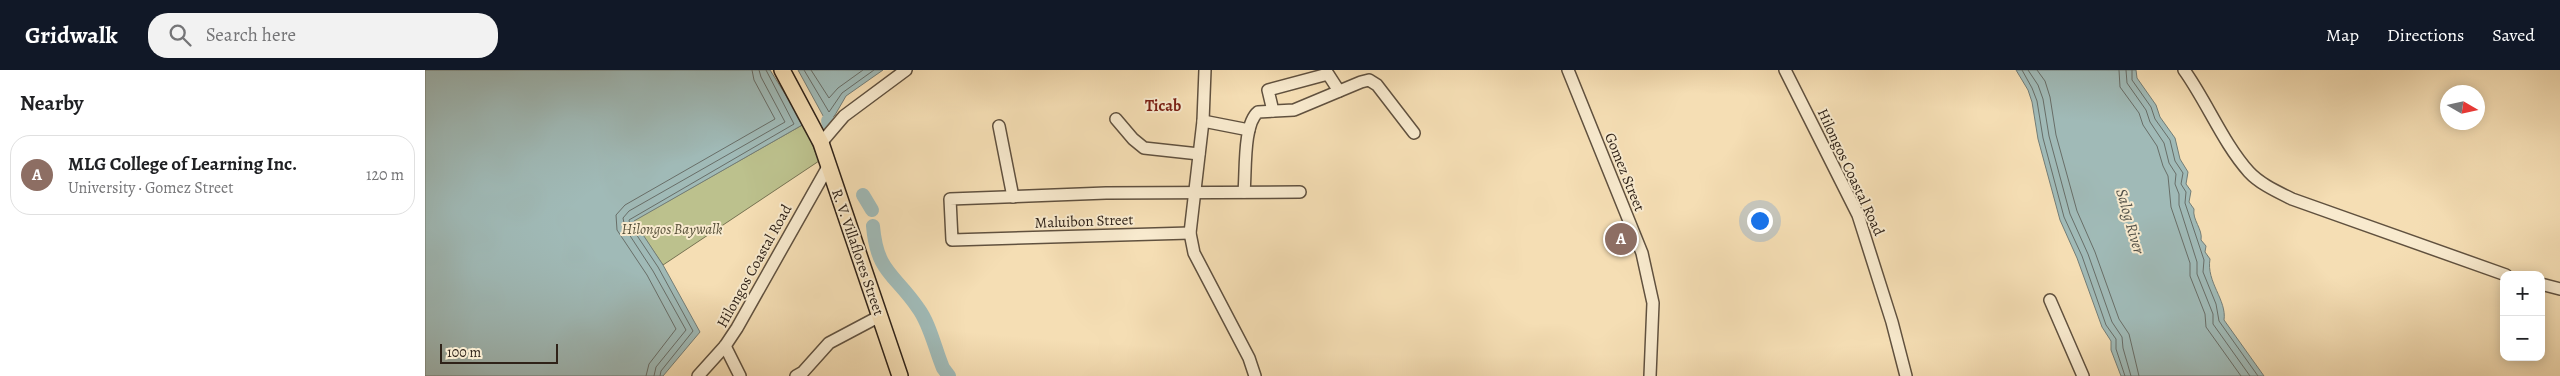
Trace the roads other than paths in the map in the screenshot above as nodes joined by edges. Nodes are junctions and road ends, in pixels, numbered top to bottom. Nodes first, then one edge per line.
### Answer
1 (781, 70) edge
2 (906, 70) edge
3 (1205, 70) edge
4 (1568, 70) edge
5 (1785, 70) edge
6 (2184, 70) edge
7 (1327, 72) edge
8 (1339, 91) junction
9 (1273, 111) junction
10 (1116, 119) dead end
11 (1203, 121) junction
12 (999, 126) dead end
13 (1249, 130) junction
14 (1414, 133) dead end
15 (821, 143) junction
16 (1199, 154) junction
17 (829, 166) junction
18 (1244, 192) junction
19 (1300, 192) dead end
20 (1193, 195) junction
21 (1013, 197) junction
22 (1190, 233) junction
23 (2500, 273) edge
24 (2545, 285) edge
25 (2560, 289) edge
26 (2050, 300) dead end
27 (879, 316) junction
28 (725, 346) junction
29 (811, 371) edge
30 (698, 376) edge
31 (740, 376) edge
32 (796, 376) edge
33 (900, 376) edge
34 (1255, 376) edge
35 (1650, 376) edge
36 (1906, 376) edge
37 (2083, 376) edge

1 - 15 main road, R. V. Villaflores Street
2 - 15 street
3 - 11 street
4 - 35 street, Gomez Street
5 - 36 street, Hilongos Coastal Road
6 - 23 street
7 - 8 street
7 - 9 street
8 - 9 street
8 - 14 street
9 - 13 street
10 - 16 street
11 - 13 street
11 - 16 street
12 - 21 street
13 - 18 street
15 - 17 main road, R. V. Villaflores Street
16 - 20 street
17 - 27 main road, R. V. Villaflores Street
17 - 28 street, Hilongos Coastal Road
18 - 19 street
18 - 20 street
20 - 21 street
20 - 22 street
21 - 22 street, Maluibon Street
22 - 34 street
24 - 25 street
26 - 37 street
27 - 29 street
27 - 33 main road, R. V. Villaflores Street
28 - 30 street, Hilongos Coastal Road
28 - 31 street
29 - 32 street

